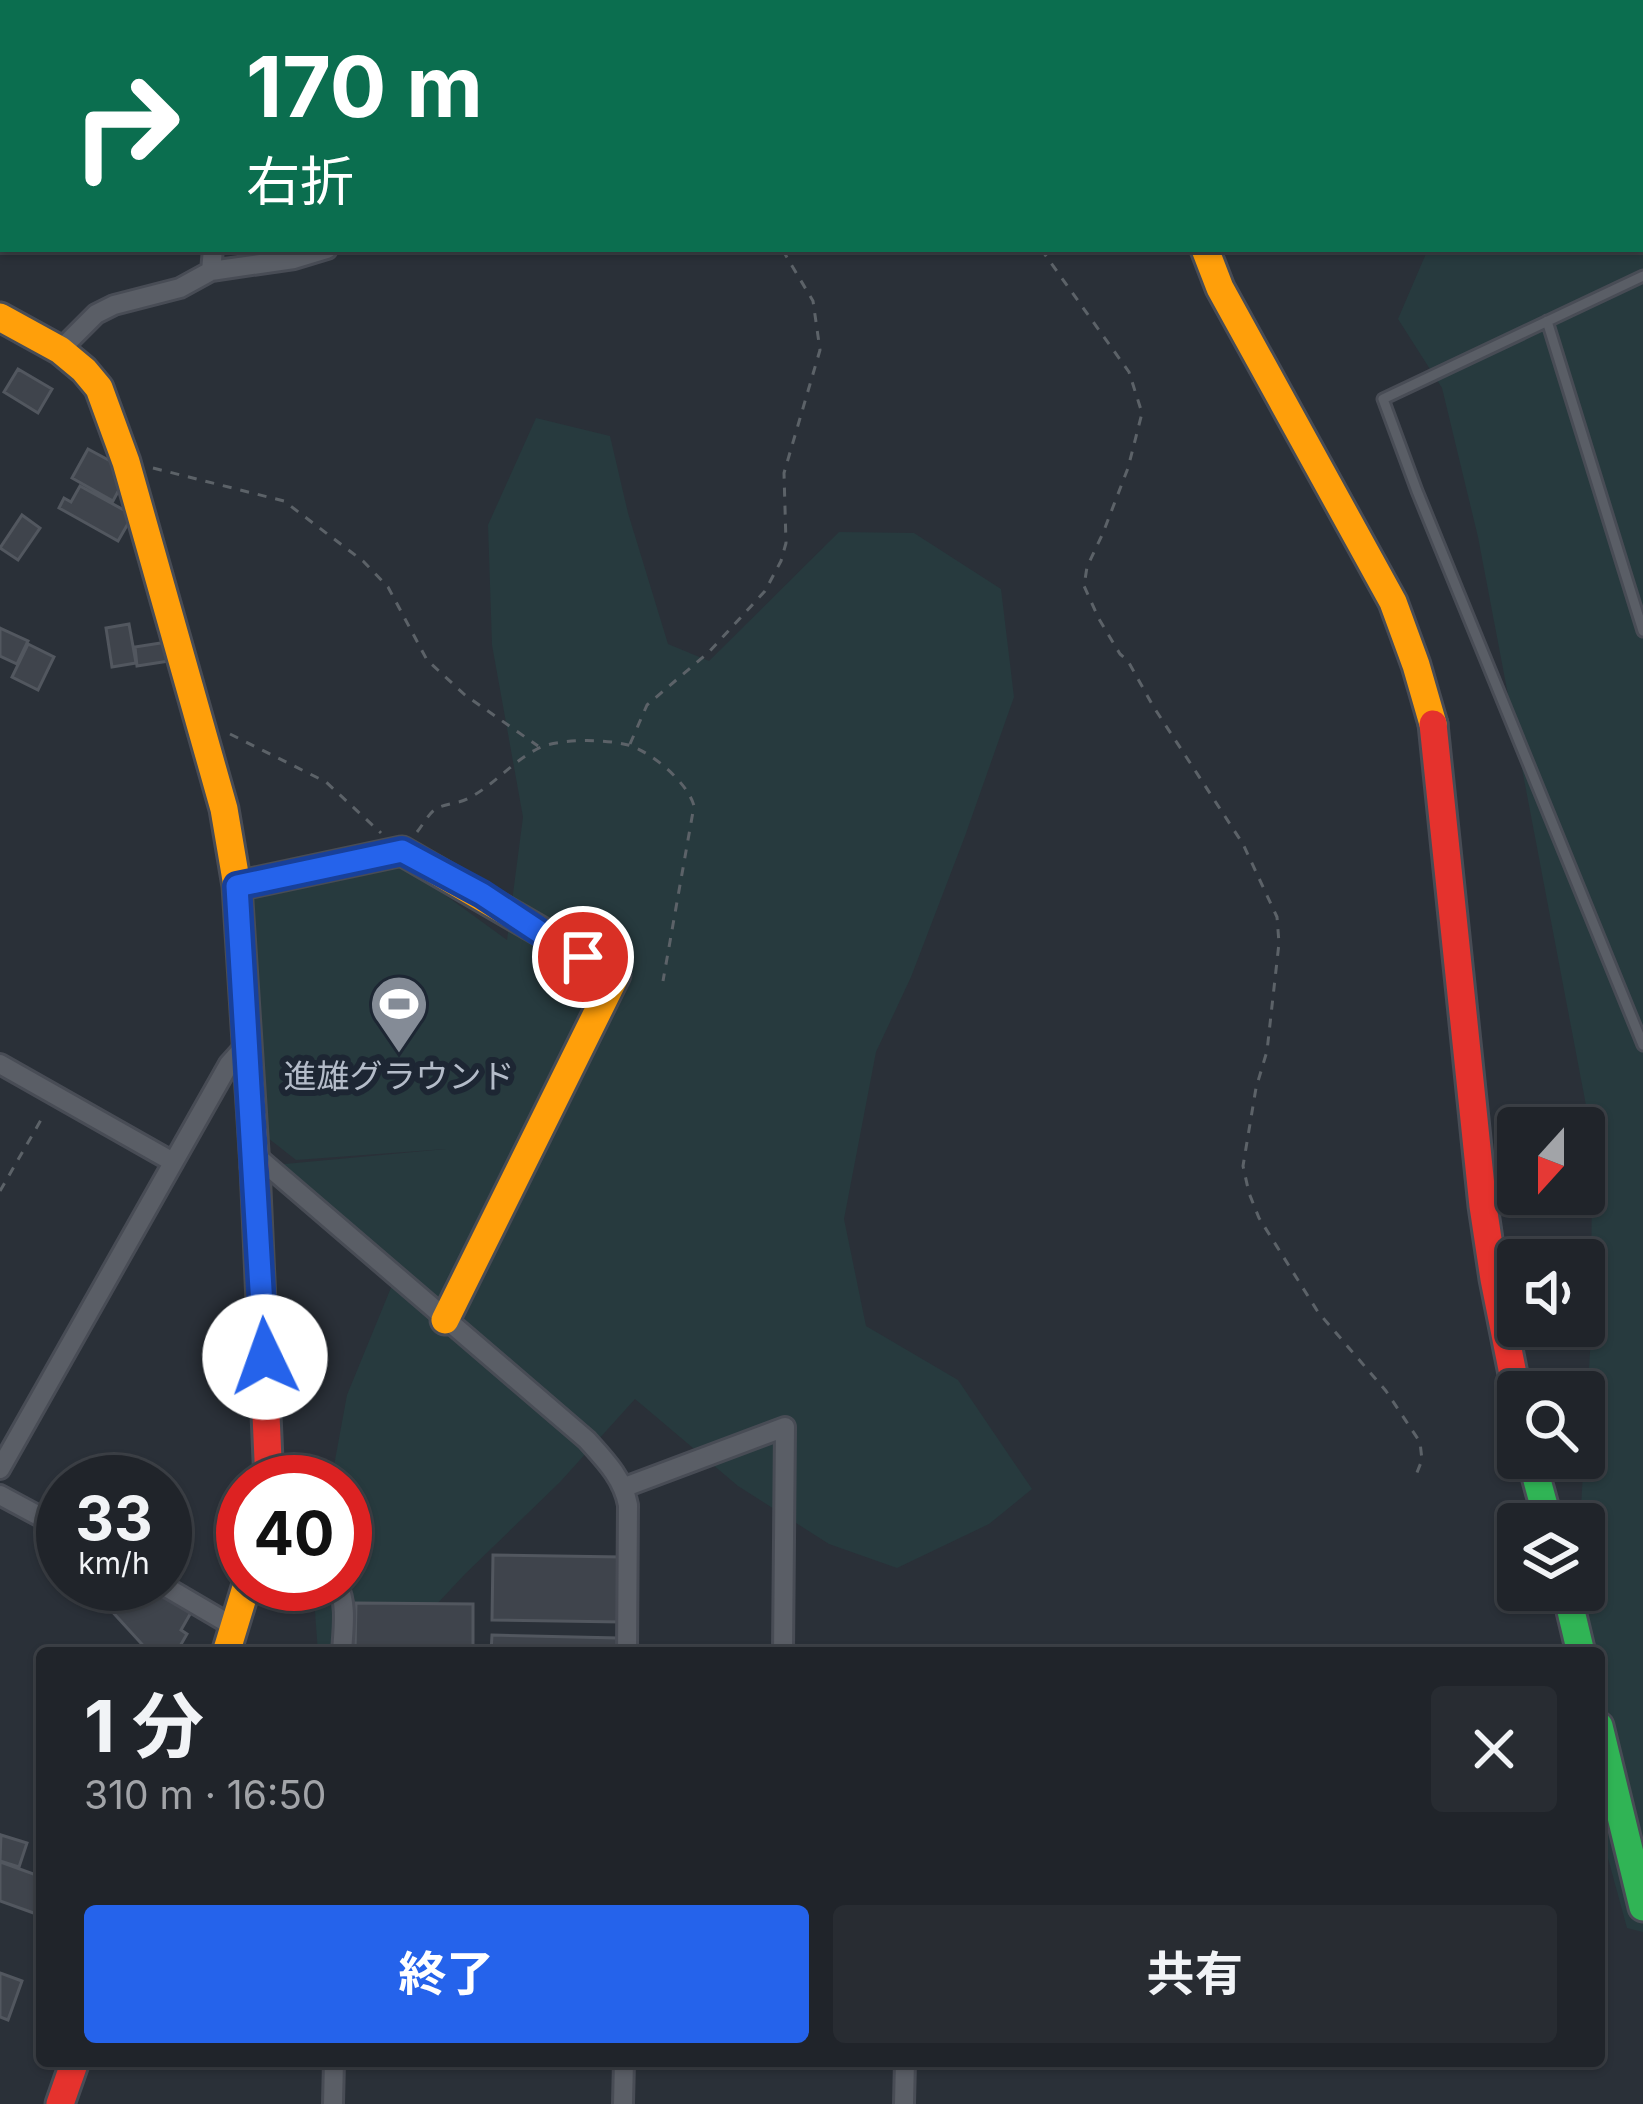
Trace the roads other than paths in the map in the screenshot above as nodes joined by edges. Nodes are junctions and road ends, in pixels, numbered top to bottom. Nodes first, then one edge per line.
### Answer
1 (213, 252) edge
2 (317, 252) edge
3 (1205, 252) edge
4 (211, 271) junction
5 (1643, 276) edge
6 (0, 316) edge
7 (1547, 321) junction
8 (60, 350) junction
9 (1643, 631) edge
10 (237, 886) junction
11 (247, 1044) junction
12 (1643, 1045) edge
13 (0, 1064) edge
14 (254, 1154) junction
15 (173, 1162) junction
16 (445, 1319) junction
17 (1512, 1371) edge
18 (268, 1455) edge
19 (0, 1469) edge
20 (625, 1487) junction
21 (0, 1495) edge
22 (36, 1514) edge
23 (192, 1609) edge
24 (239, 1611) edge
25 (343, 1611) edge
26 (1571, 1611) edge
27 (231, 1640) edge
28 (342, 1647) edge
29 (627, 1647) edge
30 (783, 1647) edge
31 (1580, 1647) edge
32 (1605, 1751) edge
33 (1643, 1907) edge
34 (74, 2067) edge
35 (334, 2067) edge
36 (624, 2067) edge
37 (905, 2067) edge
38 (60, 2104) edge
39 (333, 2104) edge
40 (623, 2104) edge
41 (904, 2104) edge

1 - 4 street
2 - 4 street
3 - 17 street
4 - 8 street
5 - 7 lane
6 - 8 street
7 - 9 lane
7 - 12 lane
8 - 10 street
10 - 11 street
10 - 16 street
11 - 14 street
11 - 15 street
13 - 15 street
14 - 16 street
14 - 18 street
15 - 19 street
16 - 20 street
20 - 29 street
20 - 30 street
21 - 22 street
23 - 27 street
24 - 27 street
25 - 28 street
26 - 31 street
32 - 33 street
34 - 38 street
35 - 39 street
36 - 40 street
37 - 41 street

